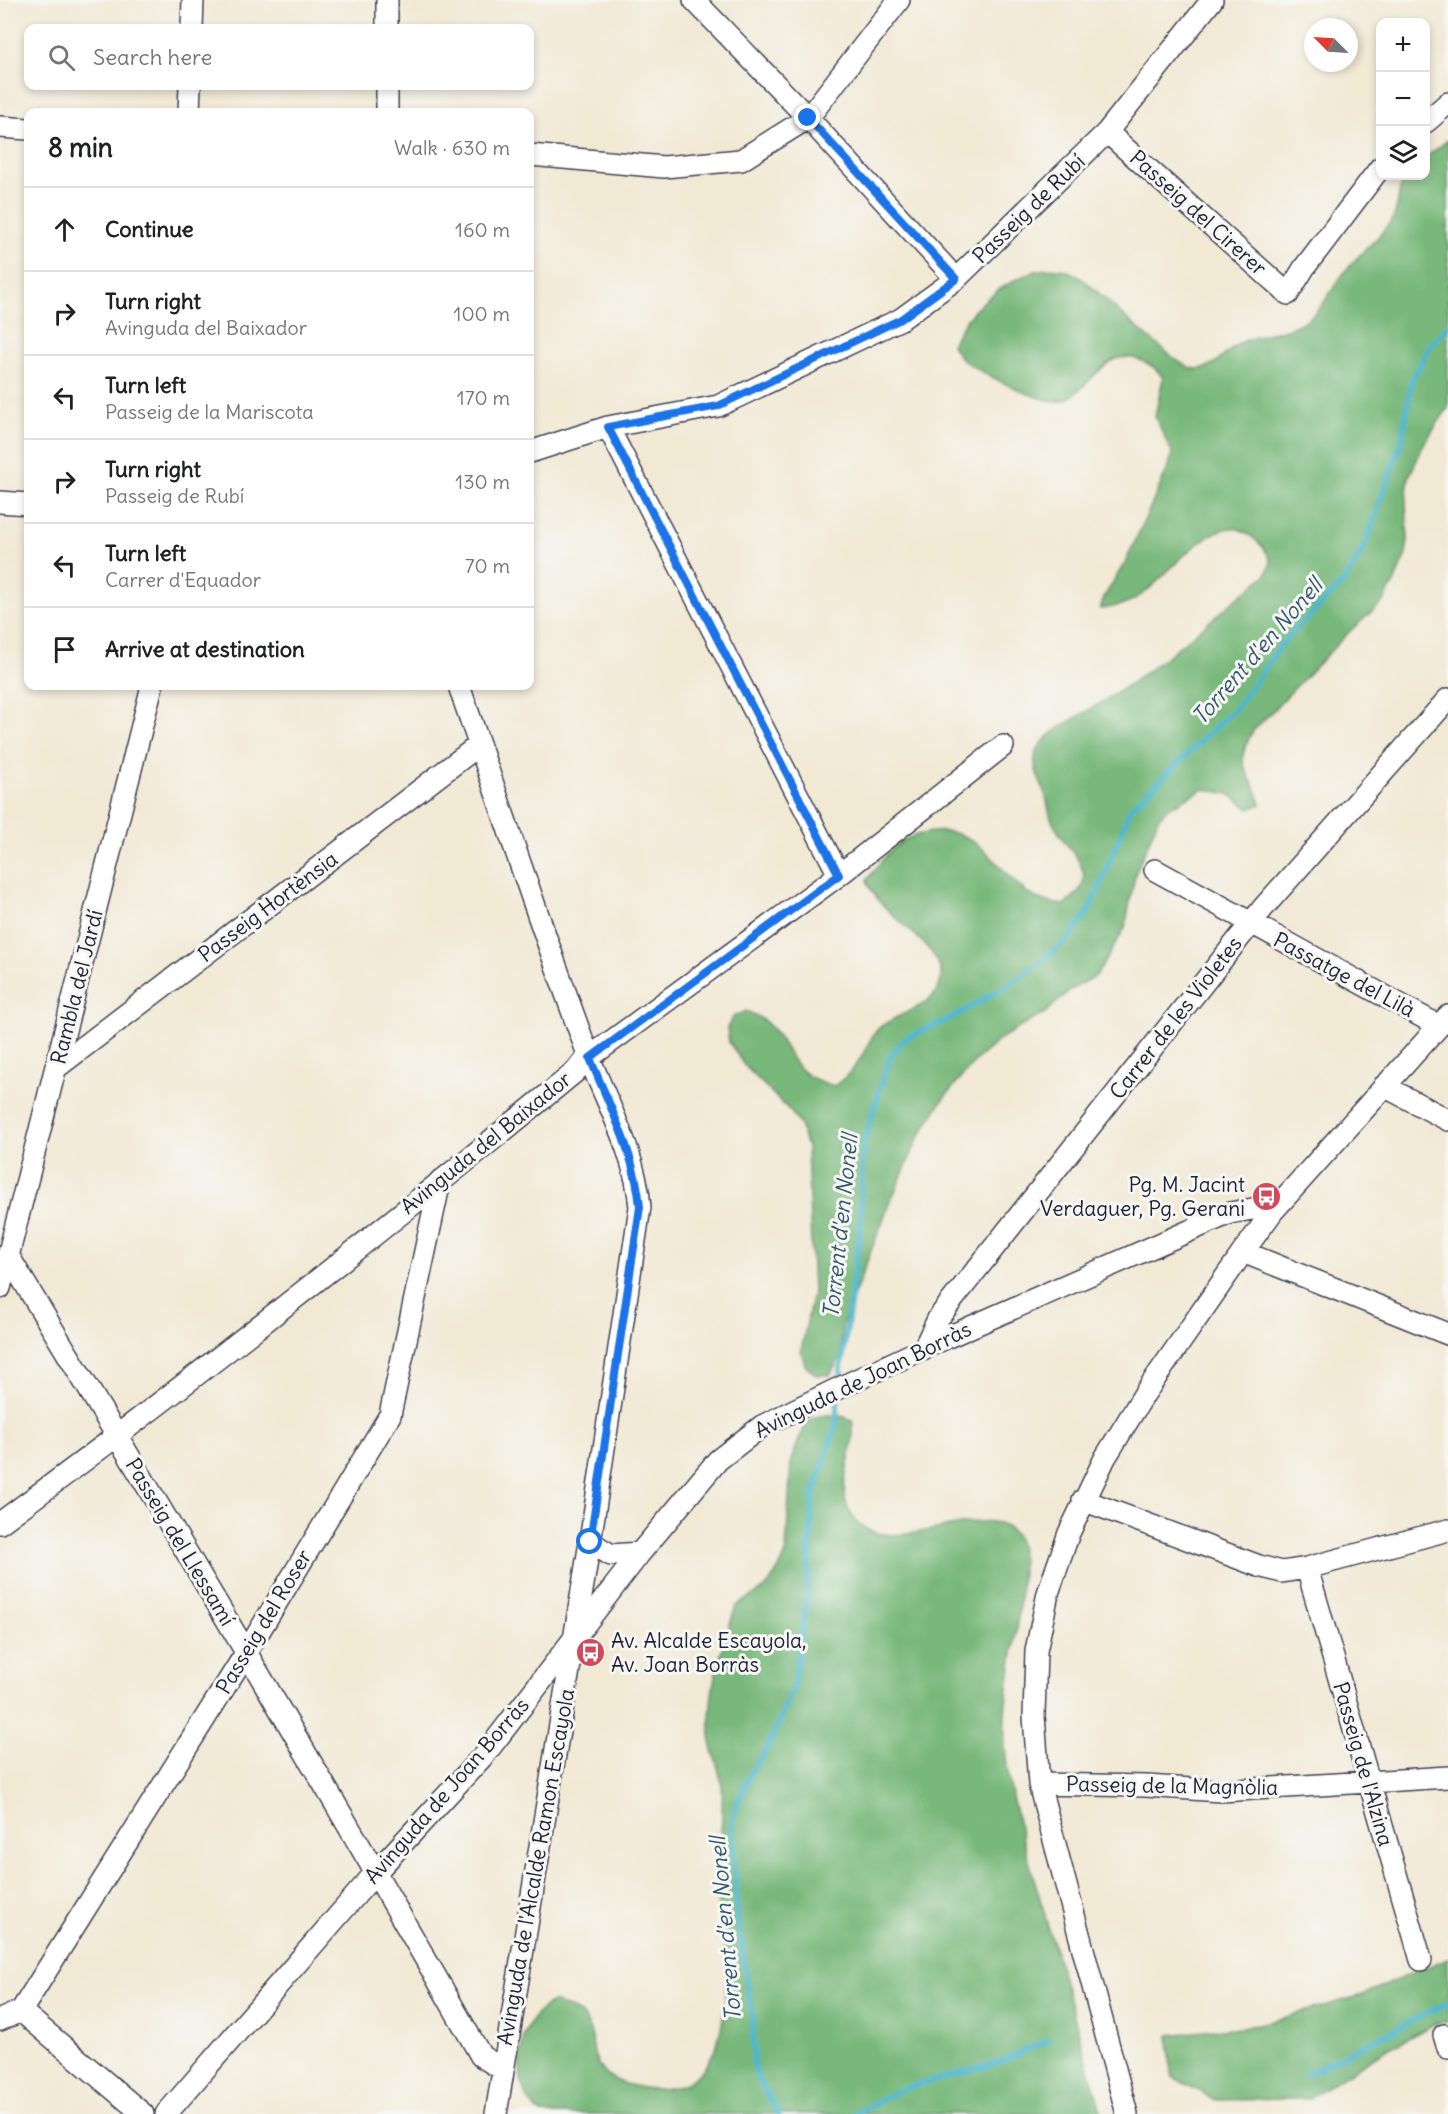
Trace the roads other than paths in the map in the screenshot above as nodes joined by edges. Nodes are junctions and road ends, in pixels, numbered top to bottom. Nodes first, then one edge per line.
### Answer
1 (192, 0) edge
2 (387, 0) edge
3 (694, 0) edge
4 (900, 0) edge
5 (1212, 0) edge
6 (192, 24) edge
7 (387, 24) edge
8 (190, 90) edge
9 (387, 90) edge
10 (1448, 103) edge
11 (189, 108) edge
12 (387, 108) edge
13 (808, 118) junction
14 (1430, 118) edge
15 (0, 127) edge
16 (24, 129) edge
17 (1107, 132) junction
18 (534, 155) edge
19 (1376, 173) edge
20 (956, 279) junction
21 (608, 427) junction
22 (534, 451) edge
23 (0, 502) edge
24 (24, 504) edge
25 (151, 690) edge
26 (460, 690) edge
27 (1448, 699) edge
28 (479, 745) junction
29 (1003, 746) dead end
30 (1155, 870) dead end
31 (839, 875) junction
32 (1250, 924) junction
33 (1444, 1021) edge
34 (590, 1058) junction
35 (57, 1068) junction
36 (1384, 1086) junction
37 (1448, 1120) edge
38 (440, 1181) junction
39 (1271, 1214) junction
40 (1243, 1252) junction
41 (4, 1259) edge
42 (0, 1288) edge
43 (1448, 1334) edge
44 (922, 1350) junction
45 (118, 1437) junction
46 (1083, 1500) junction
47 (0, 1523) edge
48 (1448, 1530) edge
49 (590, 1542) junction
50 (640, 1553) junction
51 (1307, 1568) junction
52 (574, 1638) junction
53 (246, 1653) junction
54 (533, 1693) junction
55 (563, 1712) junction
56 (1448, 1778) edge
57 (1368, 1780) junction
58 (1039, 1784) junction
59 (376, 1872) junction
60 (1421, 1960) dead end
61 (21, 2011) junction
62 (0, 2020) edge
63 (502, 2069) junction
64 (143, 2114) edge
65 (166, 2114) edge
66 (496, 2114) edge
67 (1127, 2114) edge

1 - 6 street
2 - 7 street
3 - 13 street
4 - 13 street
5 - 17 street, Passeig de Rubí
8 - 11 street
9 - 12 street
10 - 14 street
13 - 18 street
13 - 20 street
15 - 16 street
17 - 19 street, Passeig del Cirerer
17 - 20 street, Passeig de Rubí
20 - 21 street, Passeig de Rubí
21 - 22 street, Passeig de Rubí
21 - 31 street
23 - 24 street
25 - 35 street, Rambla del Jardí
26 - 28 street, Avinguda de l'Alcalde Ramon Escayola
27 - 32 street, Carrer de les Violetes
28 - 34 street, Avinguda de l'Alcalde Ramon Escayola
28 - 35 street, Passeig Hortènsia
29 - 31 street, Avinguda del Baixador
30 - 32 street, Passatge del Lilà
31 - 34 street, Avinguda del Baixador
32 - 33 street, Passatge del Lilà
32 - 44 street, Carrer de les Violetes
33 - 36 street
34 - 38 street, Avinguda del Baixador
34 - 49 street, Avinguda de l'Alcalde Ramon Escayola
35 - 41 street, Rambla del Jardí
36 - 37 street
36 - 39 street
38 - 45 street, Avinguda del Baixador
38 - 53 street, Passeig del Roser
39 - 40 street
39 - 44 street, Avinguda de Joan Borràs
40 - 43 street
40 - 46 street
41 - 42 street, Rambla del Jardí
41 - 45 street, Passeig del Llessamí
44 - 50 street, Avinguda de Joan Borràs
45 - 47 street, Avinguda del Baixador
45 - 53 street, Passeig del Llessamí
46 - 51 street
46 - 58 street
48 - 51 street
49 - 50 street
49 - 52 street, Avinguda de l'Alcalde Ramon Escayola
50 - 52 street, Avinguda de Joan Borràs
51 - 57 street, Passeig de l'Alzina
52 - 54 street, Avinguda de Joan Borràs
52 - 55 street, Avinguda de l'Alcalde Ramon Escayola
53 - 59 street, Passeig del Llessamí
53 - 61 street, Passeig del Roser
54 - 55 street
54 - 59 street, Avinguda de Joan Borràs
55 - 63 street, Avinguda de l'Alcalde Ramon Escayola
56 - 57 street, Passeig de la Magnòlia
57 - 58 street, Passeig de la Magnòlia
57 - 60 street, Passeig de l'Alzina
58 - 67 street
59 - 63 street, Passeig del Llessamí
59 - 65 street, Avinguda de Joan Borràs
61 - 62 street
61 - 64 street
63 - 66 street, Avinguda de l'Alcalde Ramon Escayola

